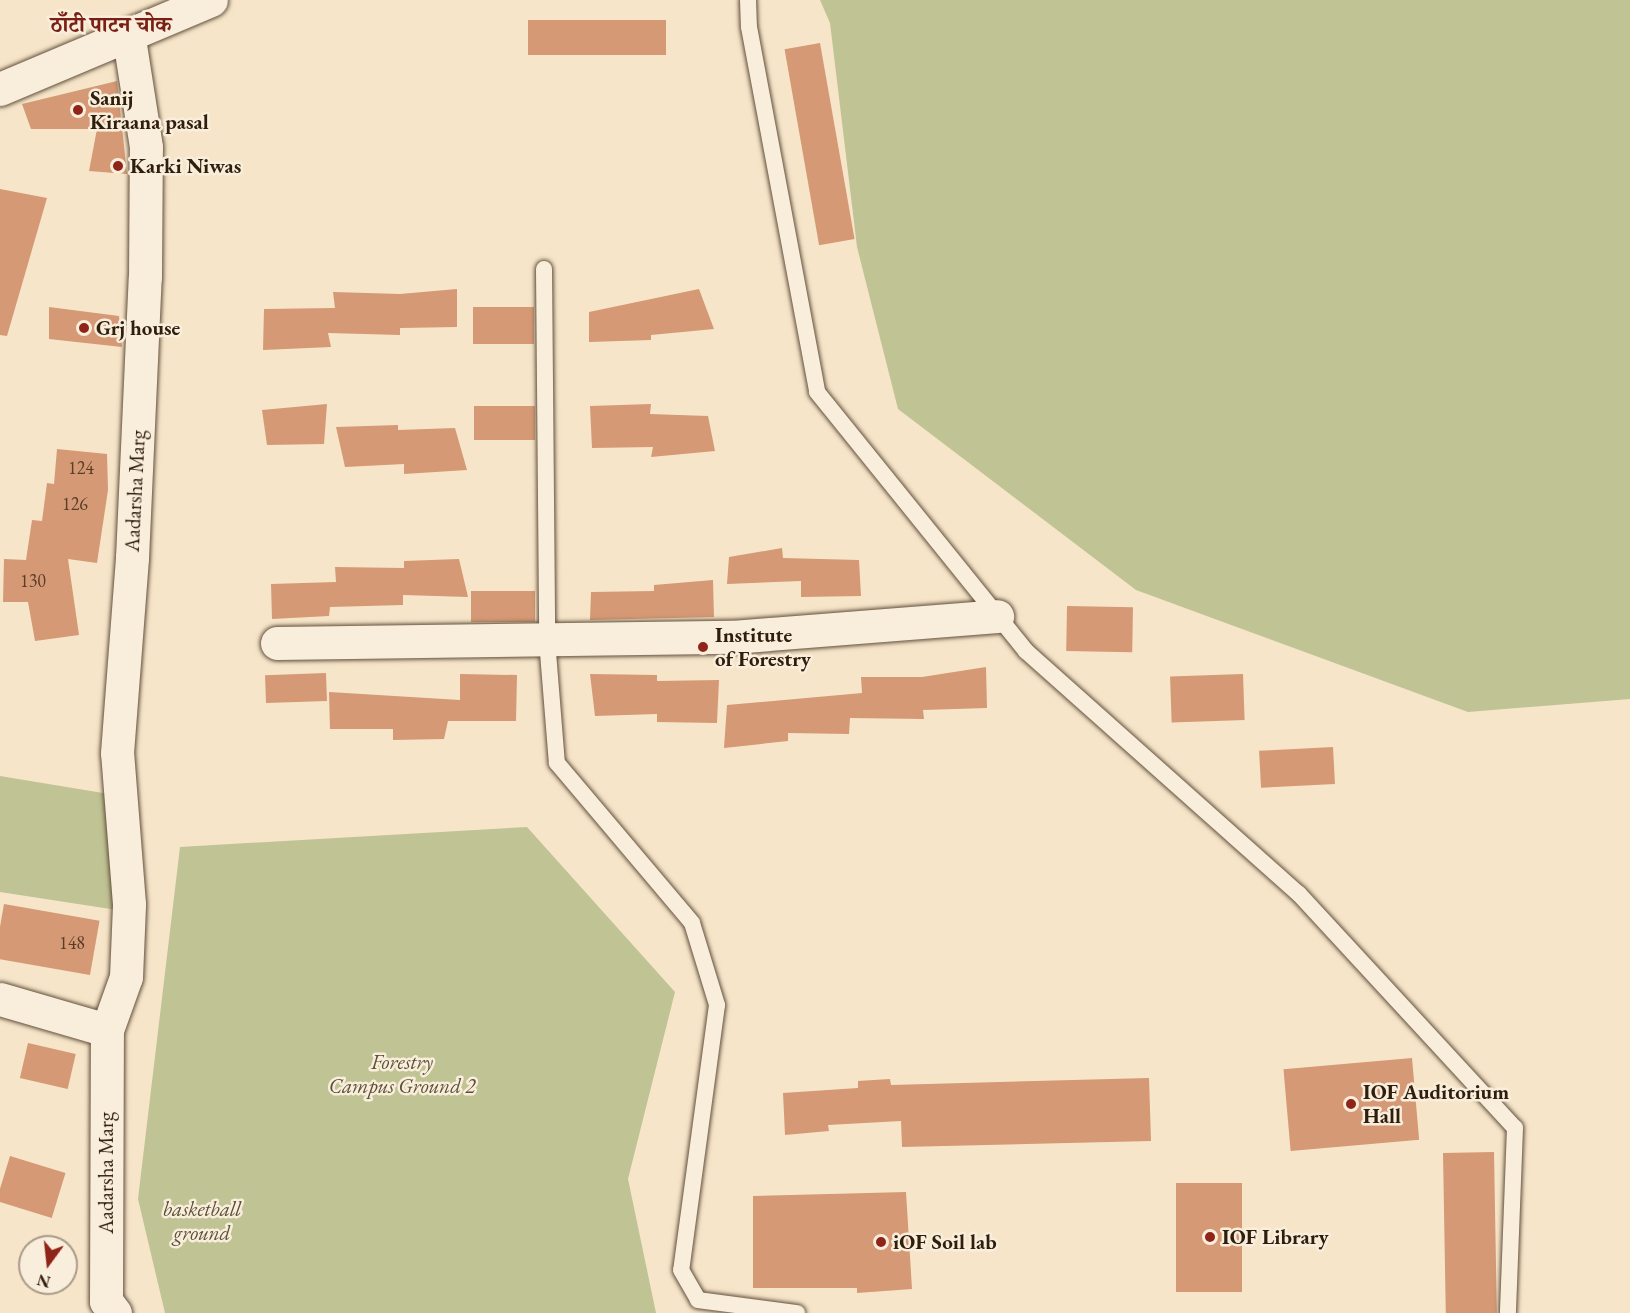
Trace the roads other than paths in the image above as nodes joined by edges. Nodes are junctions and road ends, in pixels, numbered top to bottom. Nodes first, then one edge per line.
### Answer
1 (211, 0) edge
2 (748, 0) edge
3 (129, 38) junction
4 (0, 89) edge
5 (544, 269) dead end
6 (997, 616) junction
7 (547, 640) junction
8 (277, 643) dead end
9 (0, 999) edge
10 (107, 1030) junction
11 (115, 1313) edge
12 (797, 1313) edge
13 (1508, 1313) edge

1 - 3 main road
2 - 6 lane
3 - 4 main road
3 - 10 main road, Aadarsha Marg
5 - 7 lane
6 - 7 main road
6 - 13 lane
7 - 8 main road
7 - 12 lane
9 - 10 main road
10 - 11 main road, Aadarsha Marg

